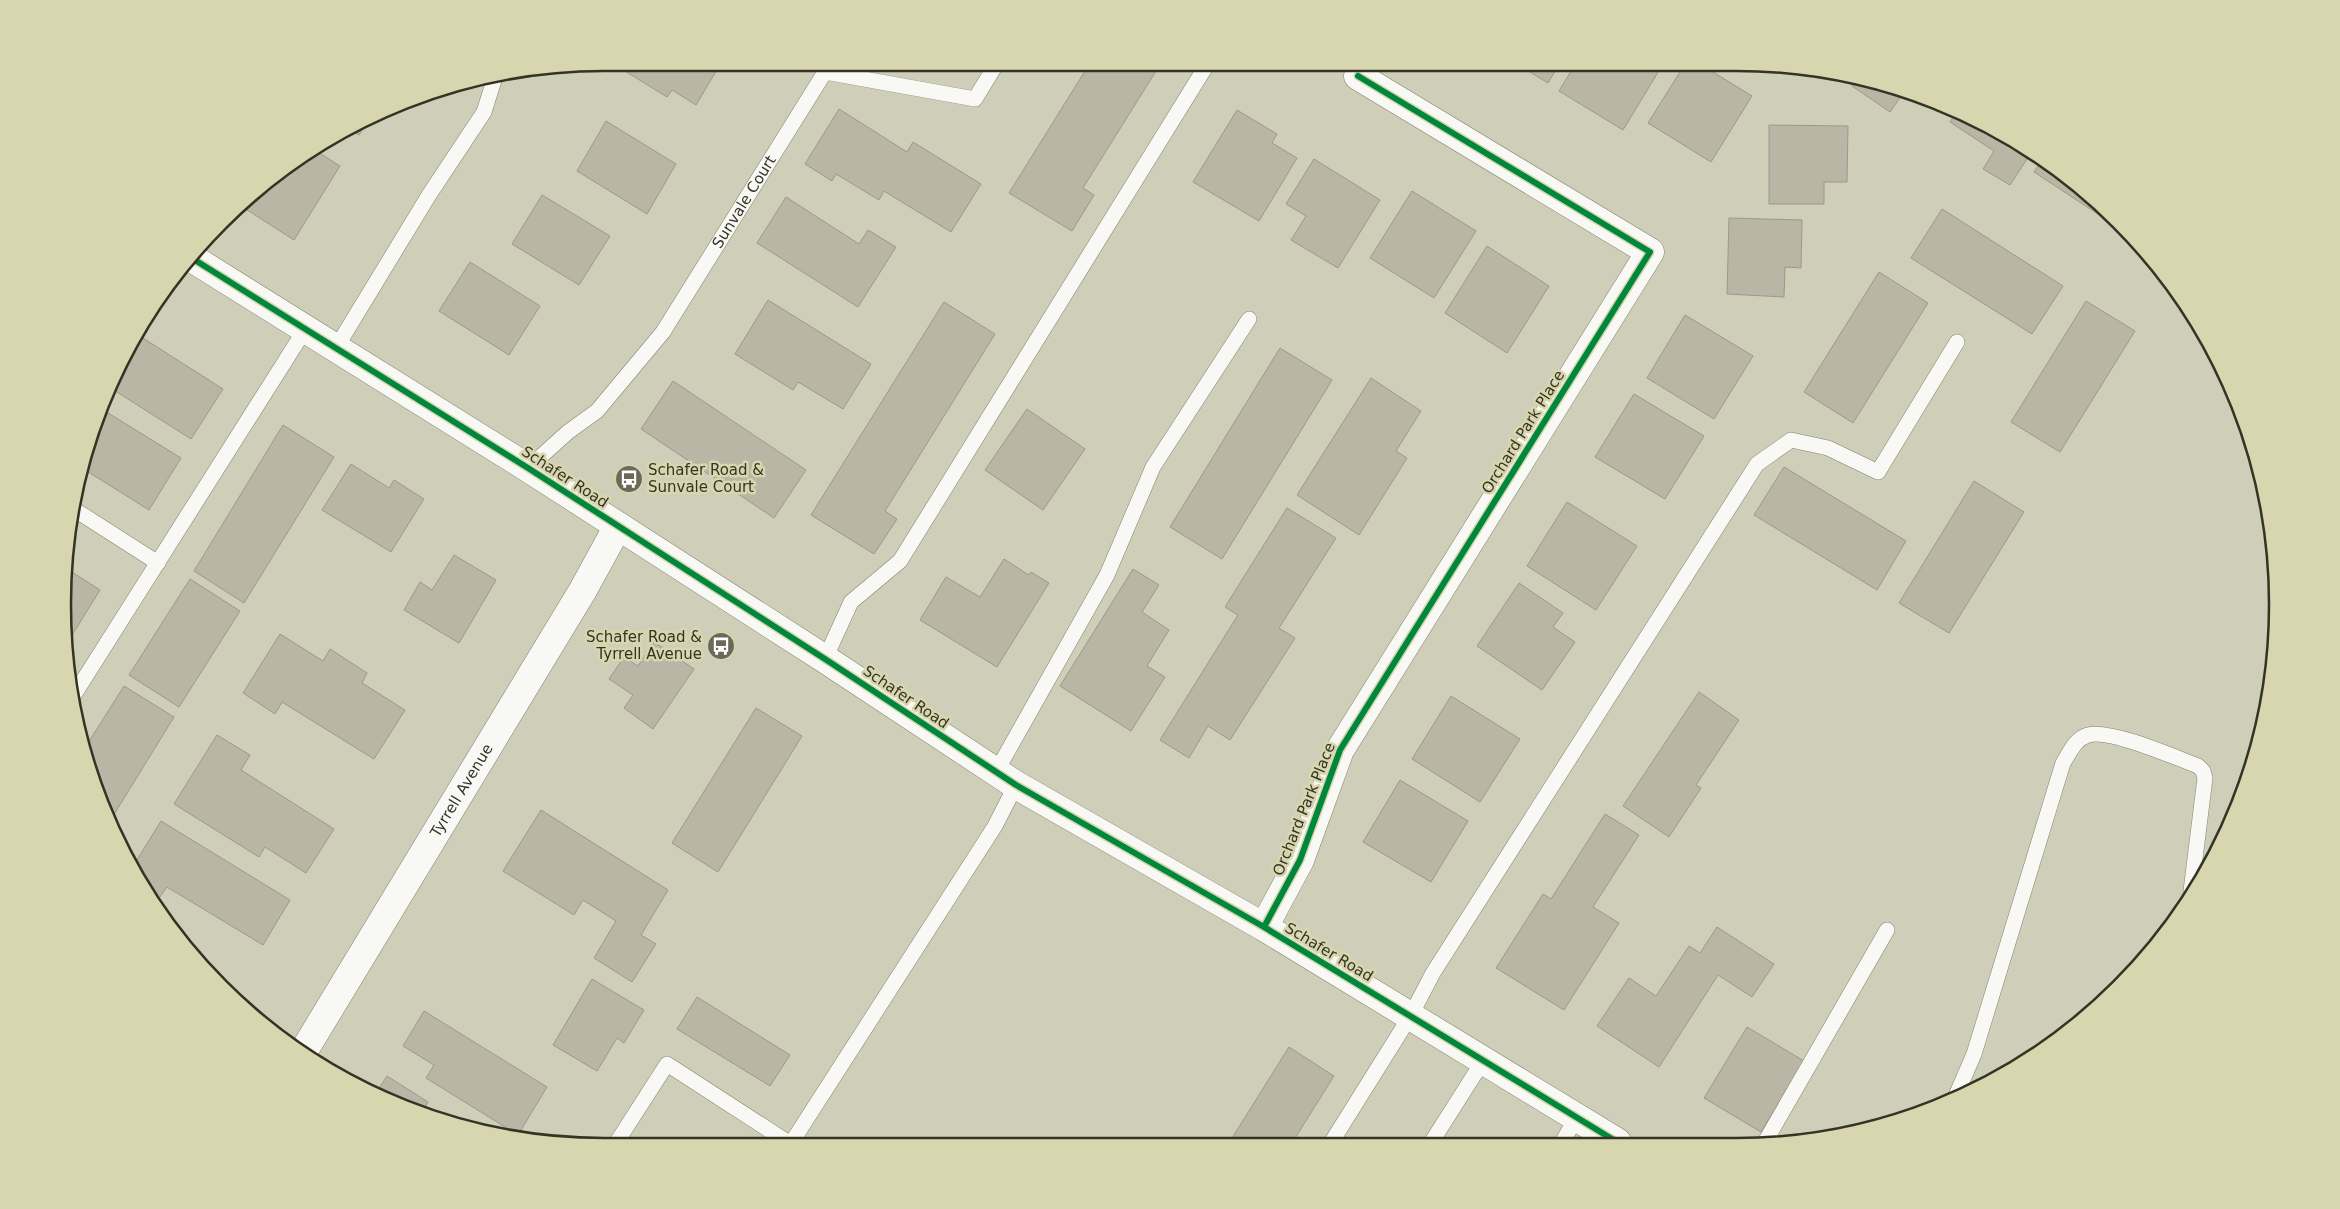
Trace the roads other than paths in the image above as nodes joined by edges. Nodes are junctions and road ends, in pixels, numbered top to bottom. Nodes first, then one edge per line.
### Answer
1 (992, 71) edge
2 (1203, 71) edge
3 (1358, 76) dead end
4 (493, 83) edge
5 (197, 261) edge
6 (1249, 319) dead end
7 (306, 328) junction
8 (1957, 342) dead end
9 (336, 348) junction
10 (528, 468) junction
11 (79, 513) edge
12 (618, 526) junction
13 (158, 563) junction
14 (825, 659) junction
15 (78, 688) edge
16 (1006, 779) junction
17 (2191, 880) edge
18 (1264, 927) junction
19 (1887, 930) dead end
20 (1411, 1015) junction
21 (306, 1047) edge
22 (1483, 1061) junction
23 (1960, 1088) edge
24 (1576, 1118) junction
25 (1768, 1137) edge
26 (620, 1138) edge
27 (780, 1138) edge
28 (793, 1138) edge
29 (1334, 1138) edge
30 (1434, 1138) edge
31 (1564, 1138) edge
32 (1610, 1138) edge

1 - 10 lane, Sunvale Court
2 - 14 lane
3 - 18 street, Orchard Park Place
4 - 9 lane
5 - 7 street, Schafer Road
6 - 16 lane
7 - 9 street, Schafer Road
7 - 13 lane
8 - 20 lane
9 - 10 street, Schafer Road
10 - 12 street, Schafer Road
11 - 13 lane
12 - 14 street, Schafer Road
12 - 21 street, Tyrrell Avenue
13 - 15 lane
14 - 16 street, Schafer Road
16 - 18 street, Schafer Road
16 - 28 lane
17 - 23 lane
18 - 20 street, Schafer Road
19 - 25 lane
20 - 22 street, Schafer Road
20 - 29 lane
22 - 24 street, Schafer Road
22 - 30 lane
24 - 31 lane
24 - 32 street, Schafer Road
26 - 27 lane

